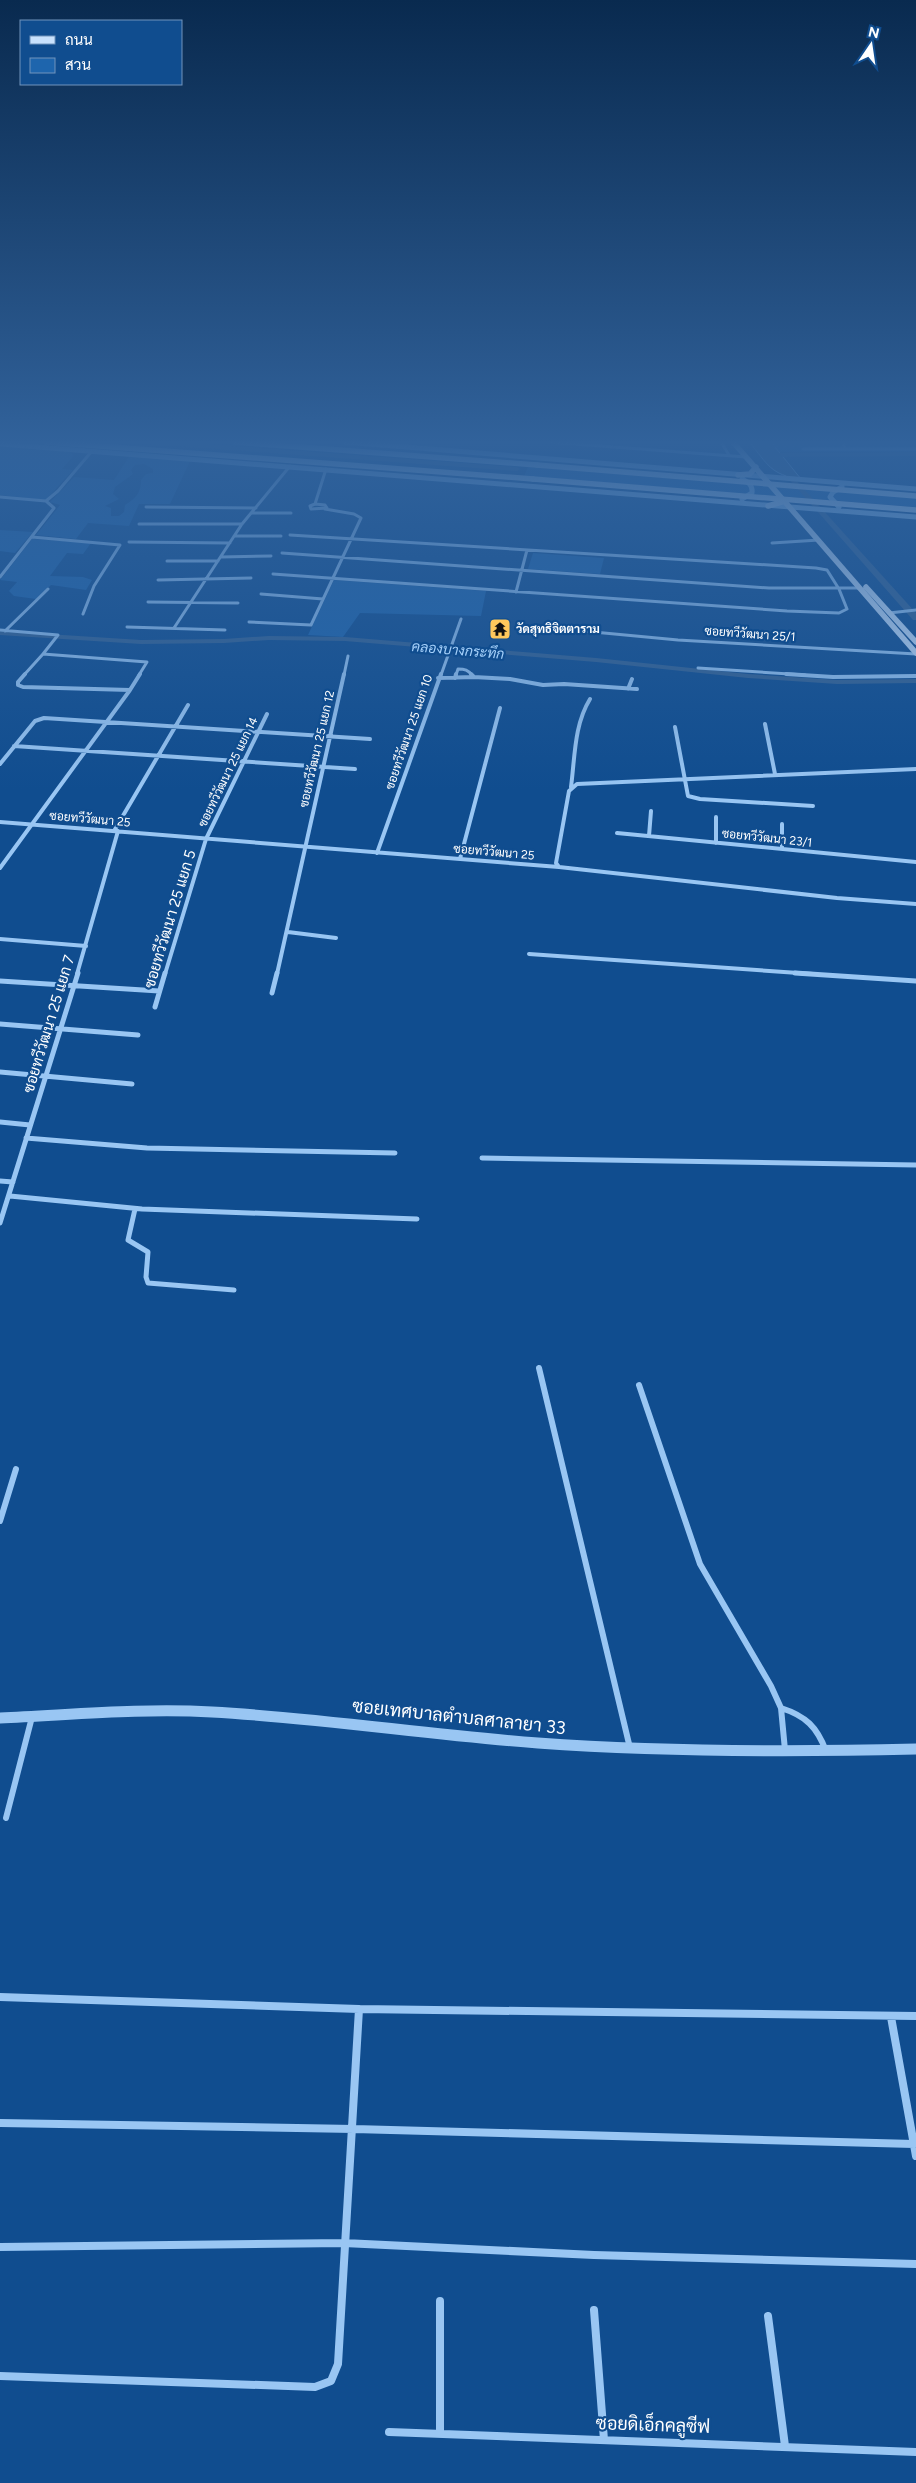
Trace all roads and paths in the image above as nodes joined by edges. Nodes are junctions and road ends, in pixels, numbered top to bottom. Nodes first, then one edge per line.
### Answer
1 (15, 558) edge
2 (112, 558) edge
3 (220, 558) edge
4 (342, 558) joint
5 (525, 558) edge
6 (653, 558) edge
7 (834, 558) edge
8 (843, 558) edge
9 (218, 560) junction
10 (167, 561) dead end
11 (522, 570) junction
12 (272, 574) dead end
13 (0, 577) edge
14 (251, 578) dead end
15 (332, 578) junction
16 (206, 579) junction
17 (158, 580) dead end
18 (858, 588) junction
19 (48, 589) dead end
20 (839, 589) junction
21 (516, 592) junction
22 (260, 594) dead end
23 (323, 599) junction
24 (148, 602) dead end
25 (191, 602) junction
26 (238, 603) dead end
27 (916, 610) edge
28 (889, 613) junction
29 (83, 614) dead end
30 (461, 619) dead end
31 (249, 622) dead end
32 (127, 627) dead end
33 (174, 628) junction
34 (0, 630) edge
35 (225, 630) dead end
36 (5, 631) junction
37 (583, 631) dead end
38 (916, 642) edge
39 (42, 654) junction
40 (916, 654) edge
41 (348, 656) dead end
42 (698, 668) dead end
43 (916, 676) edge
44 (474, 677) junction
45 (438, 678) junction
46 (455, 678) junction
47 (632, 679) dead end
48 (628, 689) junction
49 (130, 690) junction
50 (637, 690) dead end
51 (590, 699) dead end
52 (188, 705) dead end
53 (500, 708) dead end
54 (267, 714) dead end
55 (107, 722) junction
56 (765, 724) dead end
57 (175, 727) junction
58 (675, 727) dead end
59 (258, 732) junction
60 (330, 736) junction
61 (370, 739) dead end
62 (14, 746) junction
63 (86, 751) junction
64 (158, 756) junction
65 (244, 760) junction
66 (0, 764) edge
67 (322, 766) junction
68 (354, 769) dead end
69 (916, 769) edge
70 (775, 774) junction
71 (683, 778) junction
72 (571, 787) junction
73 (813, 806) dead end
74 (651, 811) dead end
75 (716, 816) dead end
76 (0, 822) edge
77 (30, 824) junction
78 (782, 824) dead end
79 (116, 831) junction
80 (617, 833) dead end
81 (649, 836) junction
82 (206, 839) junction
83 (716, 843) junction
84 (305, 846) junction
85 (782, 849) junction
86 (377, 853) junction
87 (460, 859) junction
88 (916, 862) edge
89 (559, 867) junction
90 (0, 868) edge
91 (916, 904) edge
92 (288, 932) junction
93 (336, 938) dead end
94 (0, 939) edge
95 (86, 946) junction
96 (529, 954) dead end
97 (0, 981) edge
98 (916, 981) edge
99 (72, 988) junction
100 (159, 991) junction
101 (272, 993) dead end
102 (155, 1007) dead end
103 (0, 1024) edge
104 (59, 1029) junction
105 (138, 1036) dead end
106 (0, 1072) edge
107 (46, 1076) junction
108 (132, 1084) dead end
109 (0, 1122) edge
110 (30, 1125) junction
111 (26, 1138) junction
112 (394, 1153) dead end
113 (482, 1158) dead end
114 (916, 1165) edge
115 (0, 1181) edge
116 (13, 1182) junction
117 (10, 1196) junction
118 (135, 1209) junction
119 (417, 1219) dead end
120 (0, 1223) edge
121 (234, 1290) dead end
122 (539, 1368) dead end
123 (639, 1385) dead end
124 (16, 1469) dead end
125 (0, 1521) edge
126 (781, 1708) junction
127 (33, 1716) junction
128 (0, 1718) edge
129 (630, 1748) junction
130 (916, 1749) edge
131 (785, 1751) junction
132 (826, 1751) junction
133 (6, 1818) dead end
134 (0, 1997) edge
135 (359, 2009) junction
136 (916, 2016) edge
137 (891, 2017) junction
138 (0, 2124) edge
139 (354, 2129) junction
140 (914, 2144) junction
141 (916, 2156) edge
142 (344, 2243) junction
143 (0, 2247) edge
144 (916, 2264) edge
145 (440, 2300) dead end
146 (594, 2310) dead end
147 (768, 2316) dead end
148 (0, 2376) edge
149 (389, 2432) dead end
150 (440, 2433) junction
151 (604, 2440) junction
152 (785, 2446) junction
153 (916, 2452) edge

1 - 13 street
2 - 29 street
3 - 9 street
4 - 11 street
4 - 15 street
5 - 11 street
6 - 20 street
7 - 18 main road
8 - 28 main road
9 - 10 street
9 - 16 street
11 - 20 street
11 - 21 street
12 - 15 street
14 - 16 street
15 - 21 street
15 - 23 street
16 - 17 street
16 - 25 street
18 - 20 street
18 - 40 main road
19 - 36 street
20 - 21 street
22 - 23 street
23 - 31 street
24 - 25 street
25 - 26 street
25 - 33 street
27 - 28 street
28 - 38 main road
30 - 45 street, ซอยทวีวัฒนา 25 แยก 10
32 - 33 street
33 - 35 street
34 - 36 street
36 - 39 street
37 - 40 street, ซอยทวีวัฒนา 25/1
39 - 49 street
39 - 49 street
41 - 60 street, ซอยทวีวัฒนา 25 แยก 12
42 - 43 street
44 - 46 street
44 - 46 street
44 - 48 street
45 - 46 street
45 - 86 street, ซอยทวีวัฒนา 25 แยก 10
47 - 48 street
48 - 50 street
49 - 55 street
51 - 72 street, ซอยทวีวัฒนา 25
52 - 57 street, ซอยทวีวัฒนา 25 แยก 7
53 - 87 street
54 - 59 street, ซอยทวีวัฒนา 25 แยก 14
55 - 57 street
55 - 62 street
55 - 63 street
56 - 70 street
57 - 59 street
57 - 64 street, ซอยทวีวัฒนา 25 แยก 7
58 - 71 street
59 - 60 street
59 - 65 street, ซอยทวีวัฒนา 25 แยก 14
60 - 61 street
60 - 67 street, ซอยทวีวัฒนา 25 แยก 12
62 - 63 street
62 - 66 street
63 - 64 street
63 - 77 street
64 - 65 street
64 - 79 street, ซอยทวีวัฒนา 25 แยก 7
65 - 67 street
65 - 82 street, ซอยทวีวัฒนา 25 แยก 14
67 - 68 street
67 - 84 street, ซอยทวีวัฒนา 25 แยก 12
69 - 70 street
70 - 71 street
71 - 72 street
71 - 73 street
72 - 89 street, ซอยทวีวัฒนา 25
74 - 81 street
75 - 83 street
76 - 77 street, ซอยทวีวัฒนา 25
77 - 79 street, ซอยทวีวัฒนา 25
77 - 90 street
78 - 85 street
79 - 82 street, ซอยทวีวัฒนา 25
79 - 95 street, ซอยทวีวัฒนา 25 แยก 7
80 - 81 street, ซอยทวีวัฒนา 23/1
81 - 83 street, ซอยทวีวัฒนา 23/1
82 - 84 street, ซอยทวีวัฒนา 25
82 - 100 street, ซอยทวีวัฒนา 25 แยก 5
83 - 85 street, ซอยทวีวัฒนา 23/1
84 - 86 street, ซอยทวีวัฒนา 25
84 - 92 street, ซอยทวีวัฒนา 25 แยก 12
85 - 88 street, ซอยทวีวัฒนา 23/1
86 - 87 street, ซอยทวีวัฒนา 25
87 - 89 street, ซอยทวีวัฒนา 25
89 - 91 street
92 - 93 street
92 - 101 street, ซอยทวีวัฒนา 25 แยก 12
94 - 95 street
95 - 99 street, ซอยทวีวัฒนา 25 แยก 7
96 - 98 street
97 - 99 street
99 - 100 street
99 - 104 street, ซอยทวีวัฒนา 25 แยก 7
100 - 102 street, ซอยทวีวัฒนา 25 แยก 5
103 - 104 street
104 - 105 street
104 - 107 street, ซอยทวีวัฒนา 25 แยก 7
106 - 107 street
107 - 108 street
107 - 110 street, ซอยทวีวัฒนา 25 แยก 7
109 - 110 street
110 - 111 street, ซอยทวีวัฒนา 25 แยก 7
111 - 112 street
111 - 116 street, ซอยทวีวัฒนา 25 แยก 7
113 - 114 street
115 - 116 street
116 - 117 street, ซอยทวีวัฒนา 25 แยก 7
117 - 118 street
117 - 120 street, ซอยทวีวัฒนา 25 แยก 7
118 - 119 street
118 - 121 street
122 - 129 street
123 - 126 street
124 - 125 street
126 - 131 street
126 - 132 street
127 - 128 street, ซอยเทศบาลตำบลศาลายา 33
127 - 129 street, ซอยเทศบาลตำบลศาลายา 33
127 - 133 street
129 - 131 street, ซอยเทศบาลตำบลศาลายา 33
130 - 132 street, ซอยเทศบาลตำบลศาลายา 33
131 - 132 street, ซอยเทศบาลตำบลศาลายา 33
134 - 135 street
135 - 137 street
135 - 139 street
136 - 137 street
137 - 140 street
138 - 139 street
139 - 140 street
139 - 142 street
140 - 141 street
142 - 143 street
142 - 144 street
142 - 148 street
145 - 150 street
146 - 151 street
147 - 152 street
149 - 150 street, ซอยดิเอ็กคลูซีฟ
150 - 151 street, ซอยดิเอ็กคลูซีฟ
151 - 152 street, ซอยดิเอ็กคลูซีฟ
152 - 153 street, ซอยดิเอ็กคลูซีฟ

